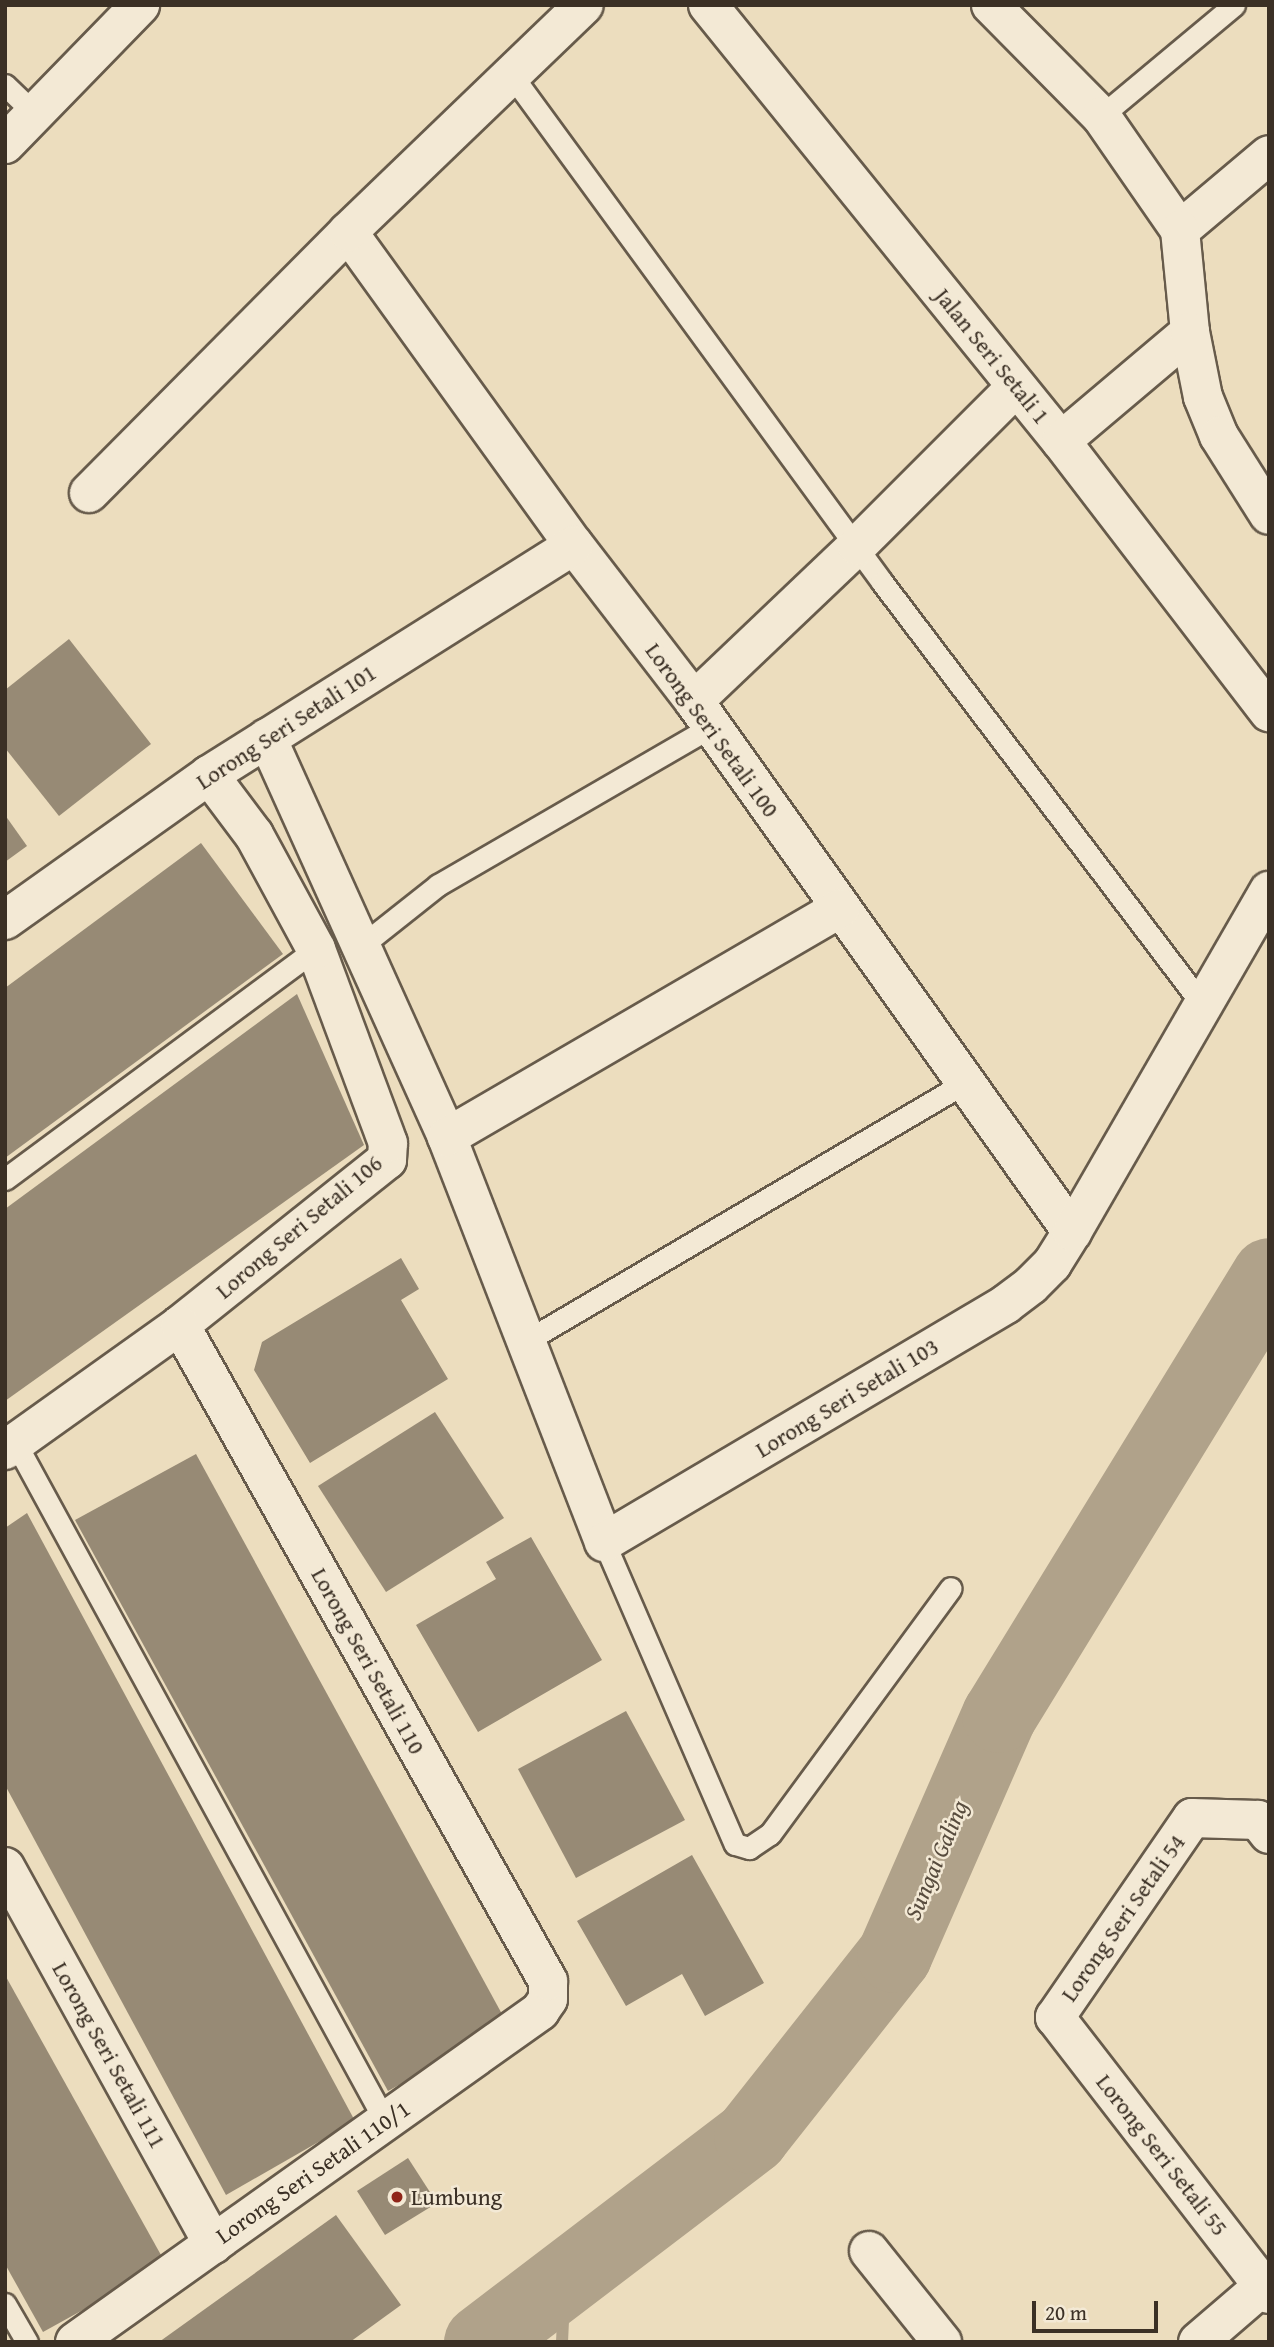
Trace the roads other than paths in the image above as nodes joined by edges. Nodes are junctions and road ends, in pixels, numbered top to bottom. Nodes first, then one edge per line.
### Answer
1 (140, 5) edge
2 (584, 5) edge
3 (708, 5) edge
4 (991, 5) edge
5 (1234, 5) edge
6 (513, 77) junction
7 (5, 85) edge
8 (34, 113) junction
9 (1101, 116) junction
10 (5, 144) edge
11 (1269, 155) edge
12 (1180, 230) junction
13 (348, 232) junction
14 (1190, 332) junction
15 (1016, 387) junction
16 (1061, 441) junction
17 (89, 493) dead end
18 (1269, 515) edge
19 (574, 545) junction
20 (857, 546) junction
21 (1269, 712) edge
22 (702, 714) junction
23 (267, 738) junction
24 (209, 775) junction
25 (1269, 891) edge
26 (840, 908) junction
27 (5, 920) edge
28 (361, 946) junction
29 (316, 949) junction
30 (1202, 1004) junction
31 (966, 1082) junction
32 (447, 1137) junction
33 (5, 1179) edge
34 (1072, 1232) junction
35 (180, 1325) junction
36 (526, 1340) junction
37 (10, 1446) edge
38 (604, 1542) junction
39 (951, 1588) dead end
40 (1269, 1833) edge
41 (5, 1867) edge
42 (548, 2000) joint
43 (1055, 2017) joint
44 (385, 2121) junction
45 (213, 2244) junction
46 (869, 2250) dead end
47 (1266, 2290) edge
48 (5, 2304) edge
49 (27, 2342) edge
50 (75, 2342) edge
51 (943, 2342) edge
52 (1198, 2342) edge

1 - 8 street
2 - 6 street
3 - 15 street, Jalan Seri Setali 1
4 - 9 street
5 - 9 lane
6 - 13 street
6 - 20 lane
7 - 8 lane
8 - 10 street
9 - 12 street
11 - 12 street
12 - 14 street
13 - 17 street
13 - 19 street, Lorong Seri Setali 100
14 - 16 street
14 - 18 street
15 - 16 street, Jalan Seri Setali 1
15 - 20 street
16 - 21 street, Jalan Seri Setali 1
19 - 22 street, Lorong Seri Setali 100
19 - 23 street, Lorong Seri Setali 101
20 - 22 street
20 - 30 lane
22 - 26 street, Lorong Seri Setali 100
22 - 28 lane
23 - 24 street, Lorong Seri Setali 101
23 - 28 street
24 - 27 street, Lorong Seri Setali 101
24 - 29 street, Lorong Seri Setali 106
25 - 30 street, Lorong Seri Setali 103
26 - 31 street, Lorong Seri Setali 100
26 - 32 street
28 - 32 street
29 - 33 lane
29 - 35 street, Lorong Seri Setali 106
30 - 34 street, Lorong Seri Setali 103
31 - 34 street, Lorong Seri Setali 100
31 - 36 lane
32 - 36 street
34 - 38 street, Lorong Seri Setali 103
35 - 37 street, Lorong Seri Setali 106
35 - 42 street, Lorong Seri Setali 110
36 - 38 street
37 - 44 lane
38 - 39 lane
40 - 43 street, Lorong Seri Setali 54
41 - 45 street, Lorong Seri Setali 111
42 - 44 street, Lorong Seri Setali 110/1
43 - 47 street, Lorong Seri Setali 55
44 - 45 street, Lorong Seri Setali 110/1
45 - 50 street, Lorong Seri Setali 110/1
46 - 51 street
47 - 52 street
48 - 49 lane

